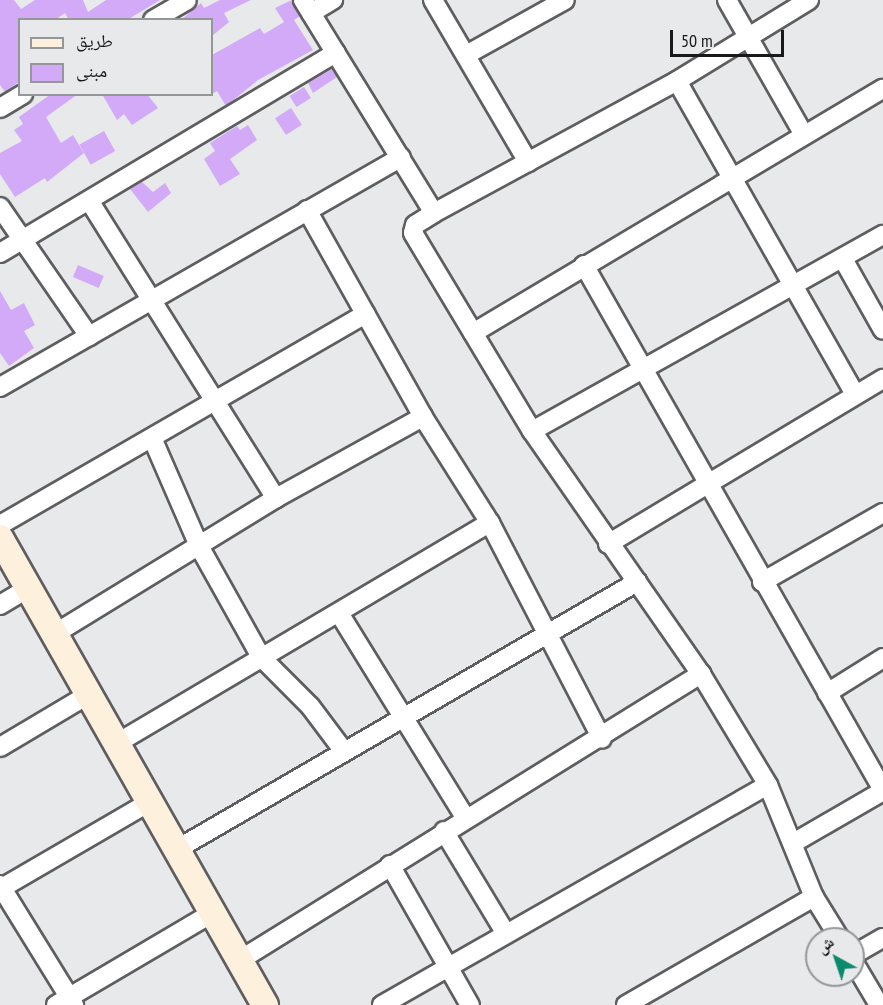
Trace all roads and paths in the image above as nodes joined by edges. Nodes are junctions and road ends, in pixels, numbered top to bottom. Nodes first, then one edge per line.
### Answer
1 (187, 0) edge
2 (333, 0) edge
3 (433, 0) edge
4 (565, 0) edge
5 (727, 0) edge
6 (809, 0) edge
7 (307, 6) edge
8 (156, 18) edge
9 (750, 37) junction
10 (336, 53) junction
11 (466, 55) junction
12 (677, 81) junction
13 (883, 89) edge
14 (20, 96) edge
15 (0, 108) edge
16 (804, 135) junction
17 (401, 157) junction
18 (528, 162) junction
19 (731, 181) junction
20 (90, 202) junction
21 (0, 207) edge
22 (307, 210) junction
23 (434, 213) junction
24 (883, 235) edge
25 (22, 241) junction
26 (0, 253) edge
27 (843, 259) junction
28 (584, 265) junction
29 (794, 288) junction
30 (153, 297) junction
31 (366, 314) junction
32 (883, 330) edge
33 (473, 333) junction
34 (89, 336) junction
35 (646, 366) junction
36 (883, 379) edge
37 (0, 387) edge
38 (855, 394) junction
39 (216, 401) junction
40 (423, 417) junction
41 (532, 430) junction
42 (153, 440) junction
43 (709, 484) junction
44 (276, 498) junction
45 (883, 513) edge
46 (490, 524) junction
47 (0, 525) edge
48 (0, 538) edge
49 (608, 544) junction
50 (199, 546) junction
51 (637, 582) junction
52 (762, 582) junction
53 (30, 587) junction
54 (0, 605) edge
55 (339, 613) junction
56 (56, 633) junction
57 (548, 634) junction
58 (261, 657) junction
59 (883, 658) edge
60 (701, 674) junction
61 (91, 693) junction
62 (827, 693) junction
63 (404, 715) junction
64 (602, 739) junction
65 (119, 742) junction
66 (0, 747) edge
67 (343, 750) junction
68 (768, 785) junction
69 (883, 791) edge
70 (153, 800) junction
71 (466, 819) junction
72 (444, 831) junction
73 (795, 842) junction
74 (179, 848) junction
75 (390, 865) junction
76 (1, 887) edge
77 (814, 897) junction
78 (214, 912) junction
79 (833, 927) edge
80 (505, 932) junction
81 (883, 938) edge
82 (865, 948) edge
83 (240, 960) junction
84 (447, 964) junction
85 (865, 981) edge
86 (66, 1002) edge
87 (265, 1005) edge
88 (382, 1005) edge
89 (470, 1005) edge
90 (626, 1005) edge
91 (879, 1005) edge

1 - 8 street
2 - 7 street
3 - 11 street
4 - 11 street
5 - 9 street
6 - 9 street
7 - 10 street
9 - 12 street
9 - 16 street
10 - 17 street
10 - 20 street
11 - 18 street
12 - 18 street
12 - 19 street
13 - 16 street
14 - 15 street
16 - 19 street
17 - 22 street
17 - 23 street
18 - 23 street
19 - 28 street
19 - 29 street
20 - 25 street
20 - 30 street
21 - 25 street
22 - 30 street
22 - 31 street
23 - 33 street
24 - 27 street
25 - 26 street
25 - 34 street
27 - 29 street
27 - 32 street
28 - 33 street
28 - 35 street
29 - 35 street
29 - 38 street
30 - 34 street
30 - 39 street
31 - 39 street
31 - 40 street
33 - 41 street
34 - 37 street
35 - 41 street
35 - 43 street
36 - 38 street
38 - 43 street
39 - 42 street
39 - 44 street
40 - 44 street
40 - 46 street
41 - 49 street
42 - 47 street
42 - 50 street
43 - 49 street
43 - 52 street
44 - 50 street
45 - 52 street
46 - 55 street
46 - 57 street
48 - 53 street
49 - 51 street
50 - 56 street
50 - 58 street
51 - 57 street
51 - 60 street
52 - 62 street
53 - 54 street
53 - 56 street
55 - 58 street
55 - 63 street
56 - 61 street
57 - 63 street
57 - 64 street
58 - 65 street
58 - 67 street
59 - 62 street
60 - 64 street
60 - 68 street
61 - 65 street
61 - 66 street
62 - 69 street
63 - 67 street
63 - 71 street
64 - 71 street
65 - 70 street
67 - 74 street
68 - 73 street
68 - 80 street
69 - 73 street
70 - 74 street
70 - 76 street
71 - 72 street
72 - 75 street
72 - 80 street
73 - 77 street
74 - 78 street
75 - 83 street
75 - 84 street
76 - 86 street
77 - 79 street
77 - 90 street
78 - 83 street
78 - 86 street
80 - 84 street
81 - 82 street
83 - 87 street
84 - 88 street
84 - 89 street
85 - 91 street

